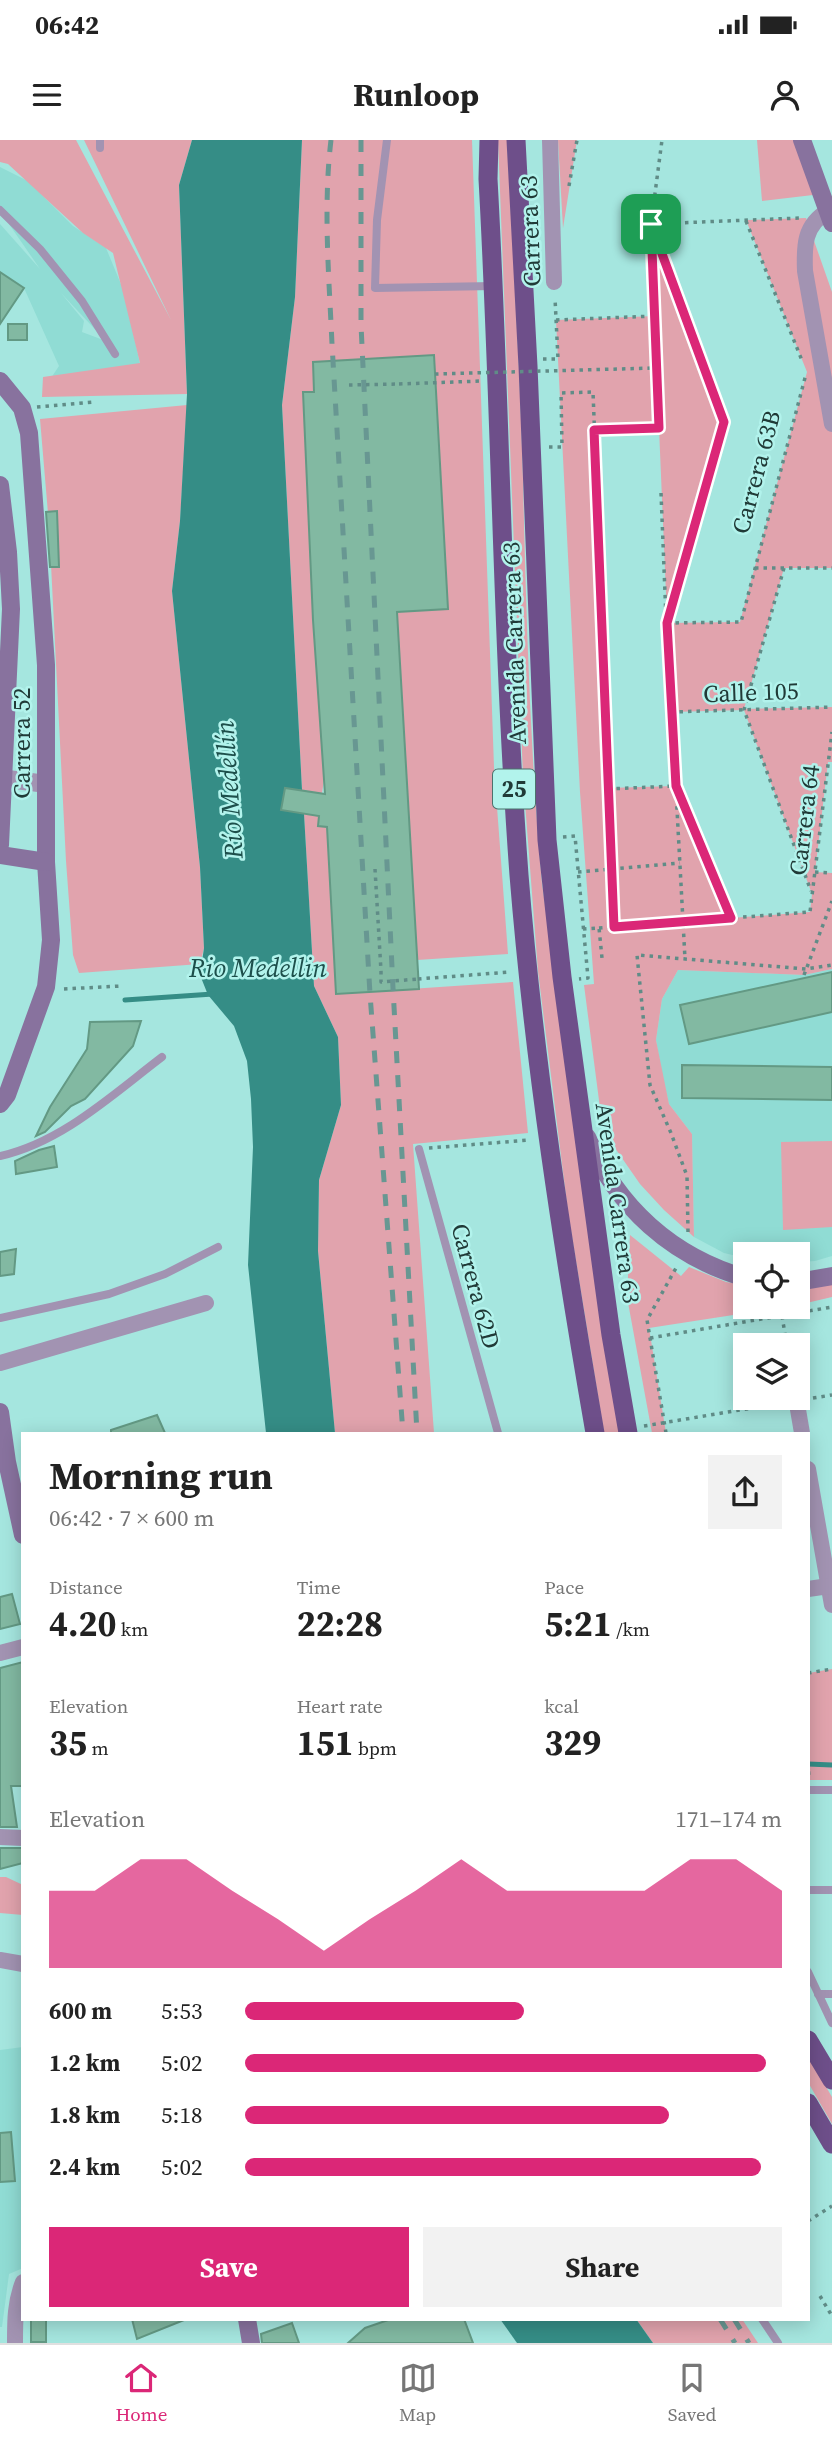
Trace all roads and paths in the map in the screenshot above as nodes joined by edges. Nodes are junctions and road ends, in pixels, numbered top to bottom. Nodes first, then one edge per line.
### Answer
1 (387, 140) edge
2 (489, 140) edge
3 (516, 140) edge
4 (550, 140) edge
5 (662, 140) edge
6 (802, 140) edge
7 (0, 210) edge
8 (825, 218) edge
9 (746, 220) junction
10 (651, 224) junction
11 (554, 282) joint
12 (494, 285) junction
13 (654, 316) junction
14 (556, 320) junction
15 (816, 335) junction
16 (115, 354) dead end
17 (541, 359) dead end
18 (655, 368) junction
19 (807, 372) junction
20 (435, 374) dead end
21 (498, 380) junction
22 (2, 385) edge
23 (349, 385) dead end
24 (94, 402) dead end
25 (45, 405) dead end
26 (832, 424) edge
27 (594, 430) junction
28 (547, 447) dead end
29 (0, 485) edge
30 (662, 493) dead end
31 (755, 568) junction
32 (784, 568) junction
33 (832, 568) edge
34 (667, 623) junction
35 (832, 707) edge
36 (744, 710) junction
37 (671, 712) junction
38 (832, 732) edge
39 (830, 762) edge
40 (2, 778) edge
41 (46, 784) junction
42 (676, 786) junction
43 (608, 789) junction
44 (560, 837) dead end
45 (0, 845) edge
46 (0, 855) edge
47 (46, 862) junction
48 (680, 863) junction
49 (375, 869) dead end
50 (612, 869) junction
51 (578, 872) junction
52 (815, 872) junction
53 (832, 873) edge
54 (812, 894) junction
55 (832, 901) edge
56 (731, 918) junction
57 (683, 922) junction
58 (614, 927) junction
59 (599, 928) junction
60 (583, 929) junction
61 (602, 958) dead end
62 (685, 959) junction
63 (832, 965) edge
64 (806, 969) junction
65 (515, 972) dead end
66 (804, 975) dead end
67 (588, 978) dead end
68 (121, 986) dead end
69 (64, 989) dead end
70 (162, 1058) dead end
71 (0, 1104) edge
72 (584, 1132) junction
73 (536, 1140) dead end
74 (419, 1149) joint
75 (0, 1156) edge
76 (688, 1239) dead end
77 (218, 1247) dead end
78 (676, 1268) dead end
79 (733, 1274) edge
80 (832, 1276) edge
81 (810, 1280) edge
82 (206, 1304) dead end
83 (832, 1307) edge
84 (810, 1311) edge
85 (0, 1318) edge
86 (764, 1319) edge
87 (650, 1338) junction
88 (0, 1363) edge
89 (832, 1395) edge
90 (810, 1398) edge
91 (736, 1410) edge
92 (799, 1410) edge
93 (0, 1412) edge
94 (665, 1423) junction
95 (635, 1430) edge
96 (498, 1432) edge
97 (595, 1432) edge
98 (666, 1432) edge
99 (802, 1432) edge
100 (4, 1463) edge
101 (810, 1480) edge
102 (21, 1527) edge
103 (829, 1586) junction
104 (810, 1590) edge
105 (832, 1605) edge
106 (21, 1648) edge
107 (0, 1653) edge
108 (832, 1669) edge
109 (810, 1673) edge
110 (810, 1790) edge
111 (832, 1790) edge
112 (0, 1837) edge
113 (21, 1838) edge
114 (832, 1889) edge
115 (810, 1890) edge
116 (0, 1960) edge
117 (21, 1964) edge
118 (810, 1976) edge
119 (818, 1994) junction
120 (832, 1994) edge
121 (832, 2023) edge
122 (810, 2043) edge
123 (832, 2080) edge
124 (810, 2106) edge
125 (832, 2144) edge
126 (832, 2206) edge
127 (810, 2220) edge
128 (21, 2287) edge
129 (820, 2295) dead end
130 (832, 2316) edge
131 (247, 2321) edge
132 (763, 2321) edge
133 (15, 2342) edge
134 (9, 2343) edge
135 (20, 2343) edge
136 (251, 2343) edge
137 (778, 2343) edge

1 - 12 lane
2 - 12 highway, Avenida Carrera 63 / 25
3 - 72 highway, Avenida Carrera 63 / 25
4 - 11 street, Carrera 63
5 - 10 path
6 - 8 main road
7 - 16 lane
8 - 9 path
8 - 15 street
9 - 10 path
9 - 19 path
10 - 13 path
10 - 34 path
11 - 14 path, Carrera 63
12 - 21 highway, Avenida Carrera 63 / 25
13 - 14 path
13 - 18 path
14 - 17 path, Carrera 63
15 - 19 path, Carrera 63B
15 - 26 street
18 - 20 path, bridge
18 - 27 path
19 - 31 path, Carrera 63B
21 - 23 path, bridge
21 - 97 highway, Avenida Carrera 63 / 25
22 - 41 main road, Carrera 52
24 - 25 path
27 - 28 path
27 - 43 path
29 - 40 main road, Carrera 52
30 - 34 path
31 - 32 path
31 - 34 path, Carrera 63B
32 - 33 path
32 - 36 path
34 - 37 path
35 - 36 path, Calle 105
36 - 37 path, Calle 105
36 - 54 path
37 - 42 path
38 - 39 path, Carrera 64
39 - 52 path, Carrera 64
40 - 41 street
40 - 45 main road, Carrera 52
41 - 47 main road, Carrera 52
42 - 43 path
42 - 48 path
42 - 56 path
43 - 50 path
44 - 51 path
46 - 47 main road
47 - 71 main road, Carrera 52
48 - 50 path
48 - 57 path
49 - 65 path, bridge
50 - 51 path
50 - 58 path
51 - 60 path
52 - 53 path
52 - 54 path, Carrera 64
54 - 56 path, Carrera 64
55 - 64 path, Carrera 64
56 - 57 path
57 - 58 path
57 - 62 path
58 - 59 path
59 - 60 path
59 - 61 path
60 - 67 path
62 - 64 path
62 - 76 path
63 - 64 path
64 - 66 path, Carrera 64
68 - 69 path
70 - 75 lane
72 - 79 main road
72 - 95 highway, Avenida Carrera 63 / 25
73 - 74 path
74 - 96 lane, Carrera 62D
77 - 85 lane
78 - 87 path
80 - 81 main road
82 - 88 street
83 - 84 path
86 - 87 path
87 - 94 path
89 - 90 path
91 - 94 path
92 - 99 street
93 - 100 main road
94 - 95 path
94 - 98 path
100 - 102 main road
101 - 103 street
103 - 104 street
103 - 105 street
106 - 107 street
108 - 109 path
110 - 111 lane
112 - 113 street
114 - 115 lane
116 - 117 street
118 - 119 lane
119 - 120 lane
119 - 121 lane
122 - 123 highway
124 - 125 highway
126 - 127 path
128 - 133 street
129 - 130 path
131 - 136 main road
132 - 137 lane
133 - 134 street
133 - 135 street

